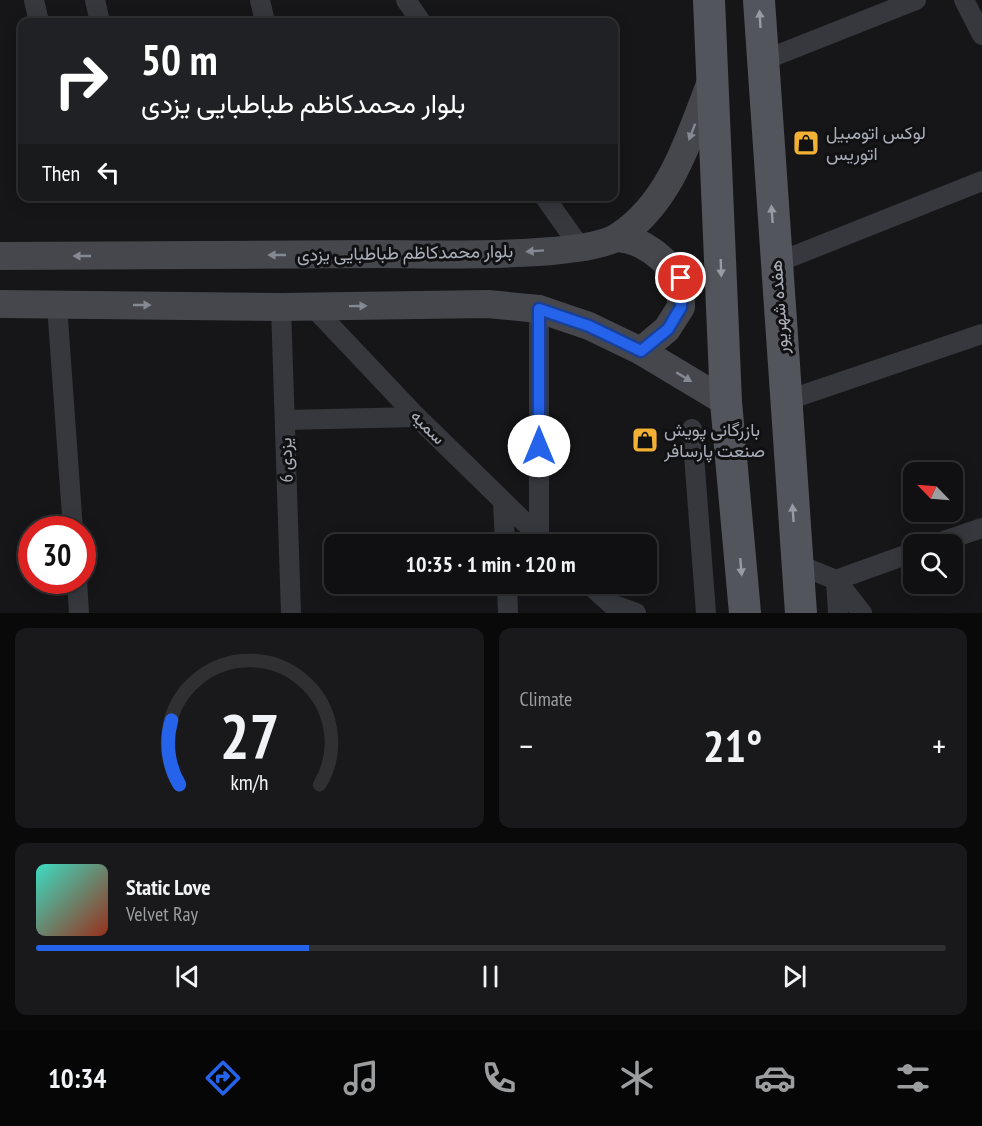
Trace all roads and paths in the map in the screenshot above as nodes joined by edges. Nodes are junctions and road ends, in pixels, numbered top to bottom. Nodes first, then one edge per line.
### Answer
1 (34, 0) edge
2 (95, 0) edge
3 (260, 0) edge
4 (406, 0) edge
5 (709, 0) edge
6 (759, 0) edge
7 (916, 0) edge
8 (964, 0) edge
9 (38, 18) edge
10 (99, 18) edge
11 (265, 18) edge
12 (419, 18) edge
13 (982, 34) edge
14 (762, 61) junction
15 (713, 77) junction
16 (982, 181) edge
17 (547, 201) edge
18 (617, 238) junction
19 (580, 248) junction
20 (0, 256) edge
21 (776, 262) junction
22 (0, 304) edge
23 (57, 305) junction
24 (312, 306) junction
25 (281, 307) junction
26 (539, 309) junction
27 (982, 334) edge
28 (641, 351) junction
29 (785, 400) junction
30 (726, 402) junction
31 (417, 417) junction
32 (285, 420) junction
33 (692, 429) dead end
34 (503, 502) junction
35 (72, 516) edge
36 (982, 528) edge
37 (505, 534) edge
38 (536, 534) edge
39 (543, 534) edge
40 (963, 534) edge
41 (903, 556) edge
42 (797, 564) junction
43 (836, 580) junction
44 (78, 594) edge
45 (507, 594) edge
46 (600, 594) edge
47 (79, 613) edge
48 (291, 613) edge
49 (508, 613) edge
50 (636, 613) edge
51 (706, 613) edge
52 (746, 613) edge
53 (801, 613) edge
54 (838, 613) edge
55 (862, 613) edge

1 - 9 street
2 - 10 street
3 - 11 street
4 - 12 street
5 - 15 main road
14 -> 6 main road, هفده شهریور
7 - 14 street
8 - 13 street
21 -> 14 main road, هفده شهریور
15 -> 18 main road, بلوار محمدکاظم طباطبایی یزدی
15 -> 30 main road
16 - 21 street
17 - 19 street
18 - 19 main road, بلوار محمدکاظم طباطبایی یزدی
18 - 28 main road
19 -> 20 main road, بلوار محمدکاظم طباطبایی یزدی
21 - 29 main road, هفده شهریور
22 - 23 main road
23 -> 25 main road
23 - 35 street
24 - 25 main road
24 -> 26 main road
24 - 31 street, سمیه
25 - 32 street, یزدی 6
26 - 28 main road
26 - 39 street
27 - 29 street
28 -> 30 main road
42 -> 29 main road, هفده شهریور
30 -> 52 main road
31 - 32 street
31 - 34 street, سمیه
32 - 48 street, یزدی 6
33 - 51 street
34 - 37 street
34 - 38 street, سمیه
36 - 40 street
41 - 43 street
42 - 43 street
42 - 53 main road, هفده شهریور
43 - 54 street
43 - 55 street
44 - 47 street
45 - 49 street
46 - 50 street

